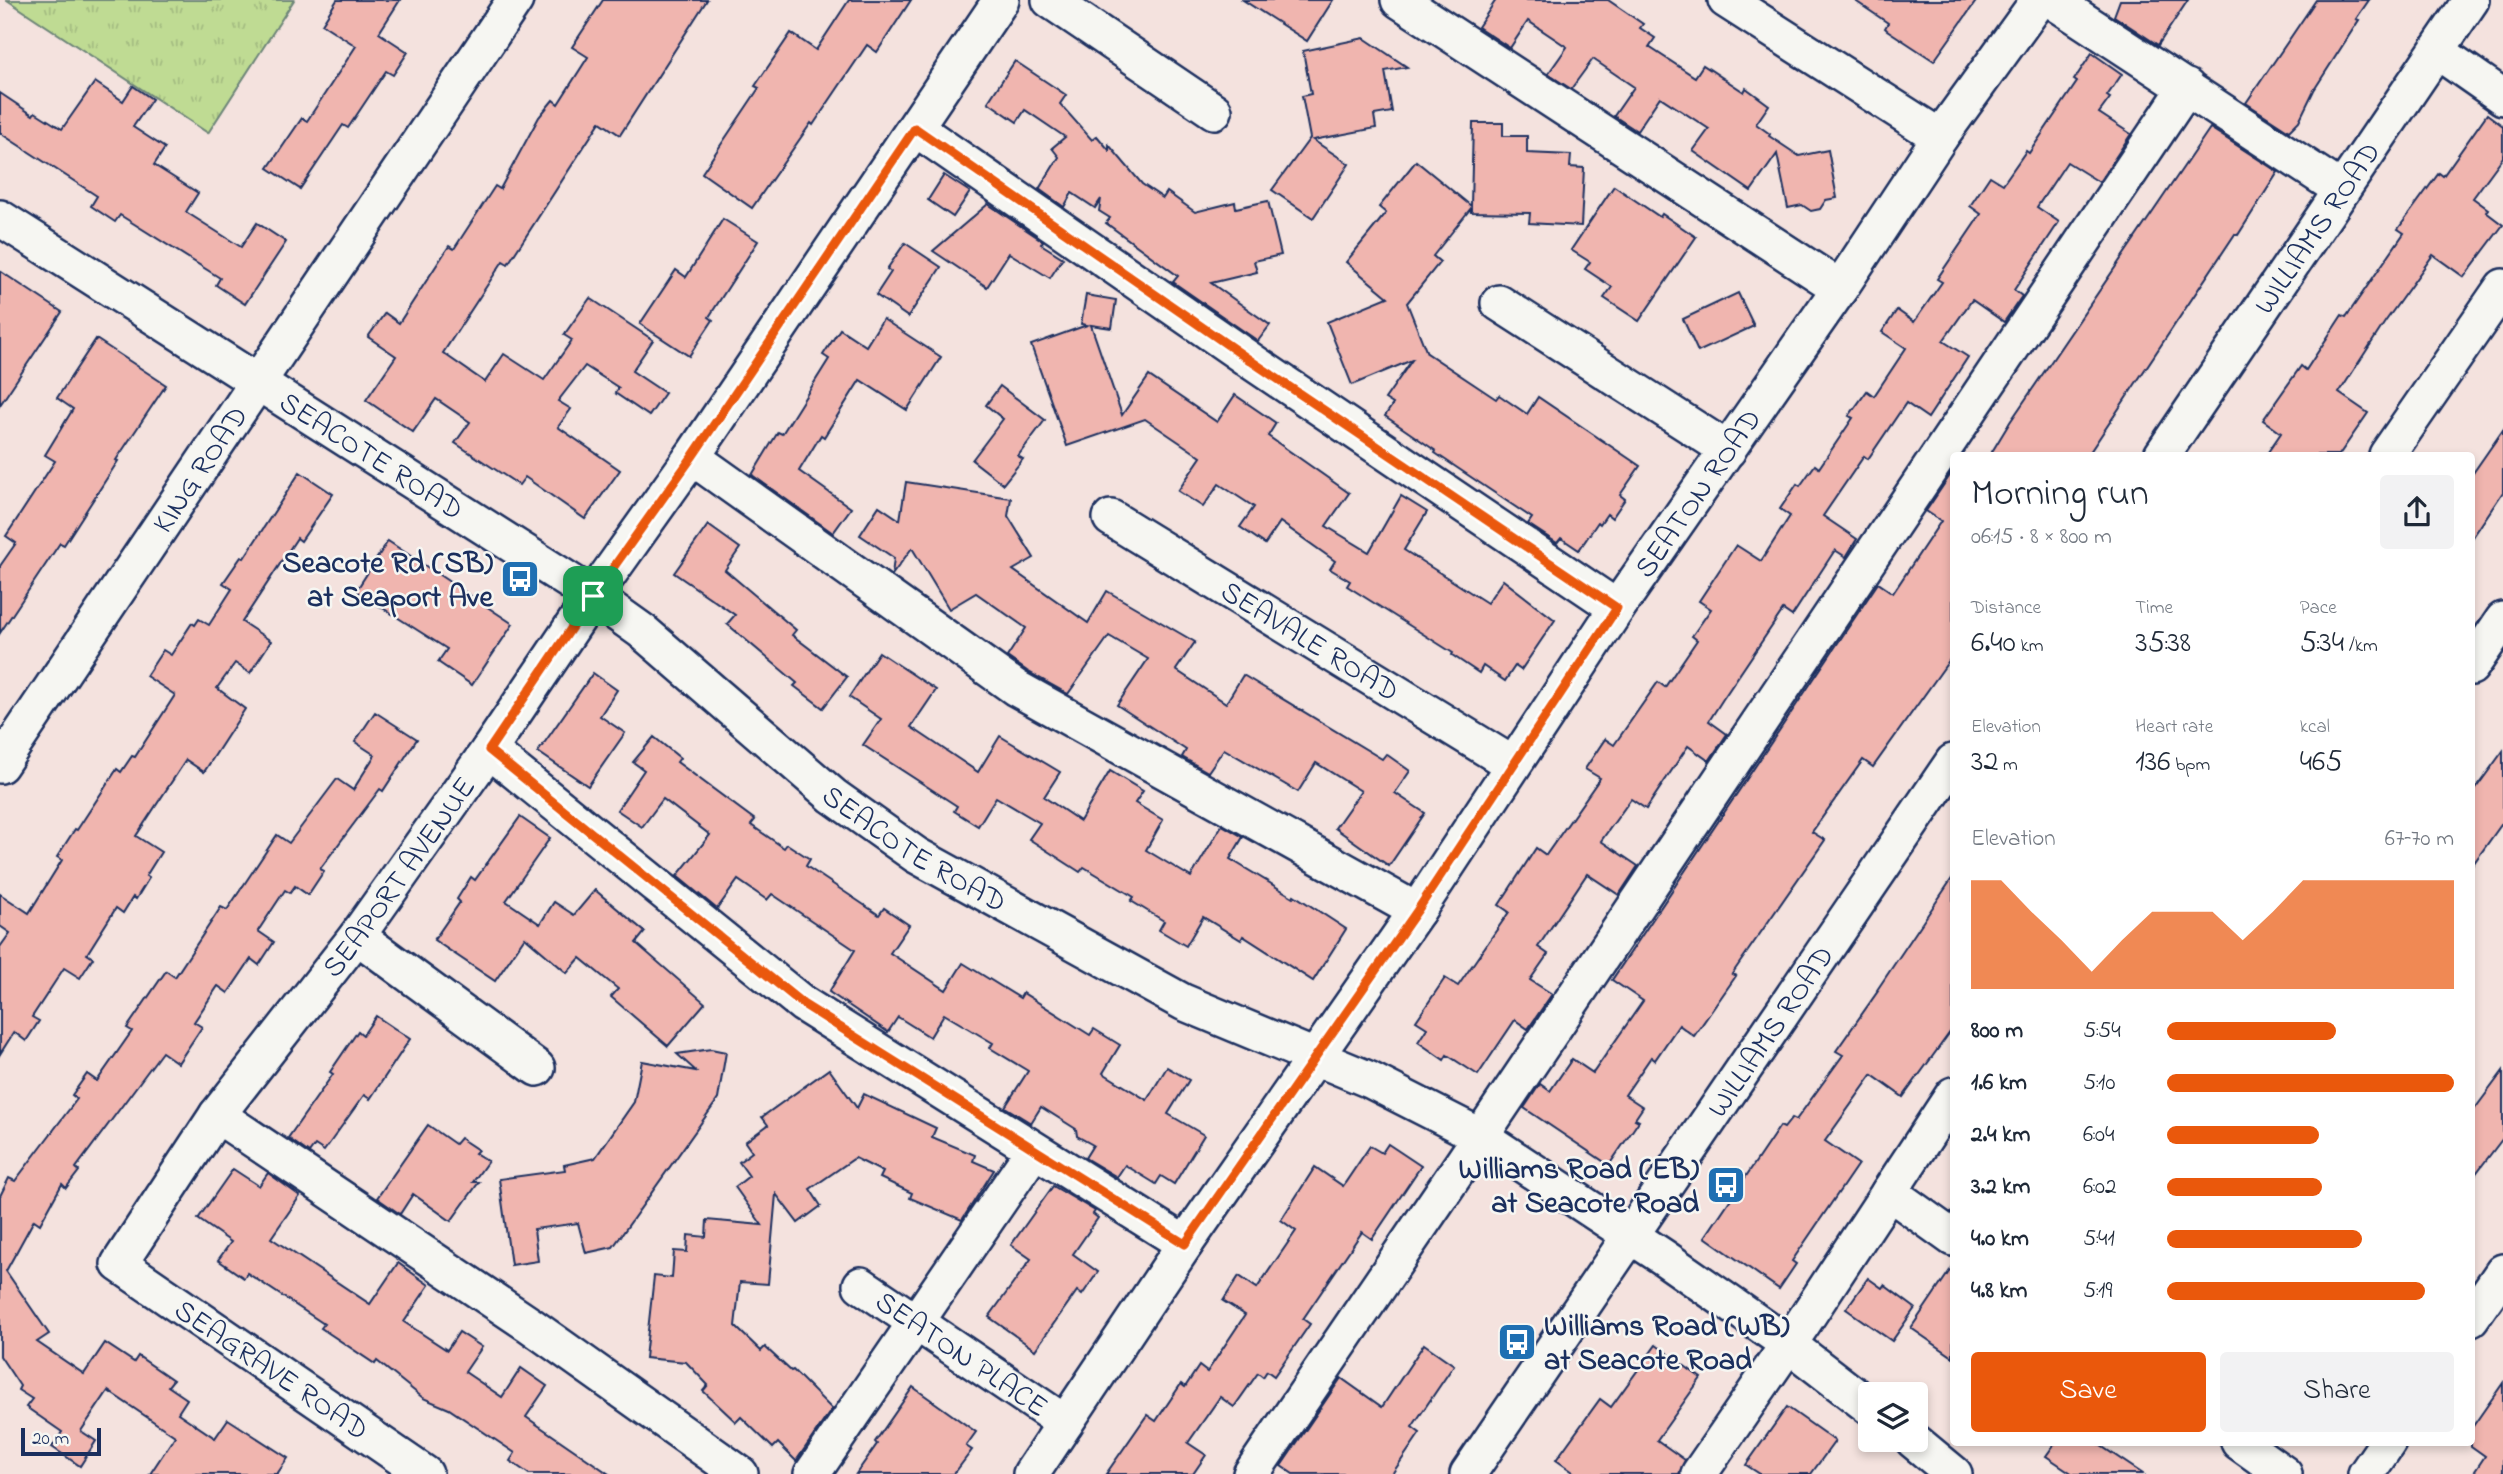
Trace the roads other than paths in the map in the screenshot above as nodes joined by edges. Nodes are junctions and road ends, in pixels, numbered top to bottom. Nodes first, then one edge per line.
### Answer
1 (515, 0) edge
2 (1001, 0) edge
3 (1050, 0) edge
4 (1399, 0) edge
5 (1726, 0) edge
6 (2039, 0) edge
7 (2053, 0) edge
8 (2471, 0) edge
9 (2437, 51) junction
10 (2187, 87) junction
11 (2503, 97) edge
12 (1214, 111) dead end
13 (915, 128) junction
14 (1940, 137) junction
15 (2342, 190) junction
16 (0, 218) edge
17 (1840, 288) junction
18 (2503, 288) edge
19 (1499, 303) dead end
20 (257, 380) junction
21 (1728, 450) junction
22 (2164, 452) edge
23 (2390, 452) edge
24 (692, 457) junction
25 (1111, 518) dead end
26 (593, 596) junction
27 (1617, 608) junction
28 (2503, 620) edge
29 (2475, 661) edge
30 (489, 750) junction
31 (1512, 764) junction
32 (0, 765) edge
33 (1950, 766) edge
34 (1417, 911) junction
35 (357, 936) junction
36 (1315, 1058) junction
37 (537, 1068) dead end
38 (1950, 1100) edge
39 (217, 1115) junction
40 (1480, 1136) junction
41 (1034, 1150) junction
42 (1889, 1192) junction
43 (1630, 1235) junction
44 (1950, 1236) edge
45 (1185, 1244) junction
46 (118, 1264) joint
47 (2503, 1272) edge
48 (861, 1285) dead end
49 (2475, 1312) edge
50 (916, 1323) junction
51 (1788, 1344) junction
52 (1858, 1398) edge
53 (1065, 1423) junction
54 (2245, 1446) edge
55 (2385, 1446) edge
56 (425, 1474) edge
57 (740, 1474) edge
58 (812, 1474) edge
59 (1031, 1474) edge
60 (1251, 1474) edge
61 (1468, 1474) edge
62 (1699, 1474) edge
63 (2284, 1474) edge
64 (2366, 1474) edge

1 - 20 street, KING ROAD
2 - 13 street, SEAPORT AVENUE
3 - 12 street
4 - 17 street
5 - 14 street
6 - 14 street, SEATON ROAD
7 - 10 street
8 - 9 street, WILLIAMS ROAD
9 - 11 street
9 - 15 street, WILLIAMS ROAD
10 - 15 street
10 - 40 street
13 - 24 street, SEAPORT AVENUE
13 - 27 street
14 - 17 street, SEATON ROAD
15 - 22 street, WILLIAMS ROAD
16 - 20 street, SEACOTE ROAD
17 - 21 street, SEATON ROAD
18 - 23 street
19 - 21 street
20 - 26 street, SEACOTE ROAD
20 - 32 street, KING ROAD
21 - 27 street, SEATON ROAD
24 - 26 street, SEAPORT AVENUE
24 - 34 street
25 - 31 street, SEAVALE ROAD
26 - 30 street, SEAPORT AVENUE
26 - 36 street, SEACOTE ROAD
27 - 31 street, SEATON ROAD
28 - 29 street
30 - 35 street, SEAPORT AVENUE
30 - 41 street
31 - 34 street, SEATON ROAD
33 - 43 street, WILLIAMS ROAD
34 - 36 street, SEATON ROAD
35 - 37 street
35 - 39 street, SEAPORT AVENUE
36 - 40 street, SEACOTE ROAD
36 - 45 street, SEATON ROAD
38 - 42 street
39 - 46 street, SEAPORT AVENUE
39 - 57 street
40 - 43 street, SEACOTE ROAD
40 - 60 street
41 - 45 street
41 - 50 street
42 - 44 street
42 - 51 street
43 - 51 street, SEACOTE ROAD
43 - 61 street, WILLIAMS ROAD
45 - 53 street, SEATON ROAD
46 - 56 street, SEAGRAVE ROAD
47 - 49 street
48 - 50 street, SEATON PLACE
50 - 53 street, SEATON PLACE
50 - 58 street
51 - 52 street, SEACOTE ROAD
51 - 62 street
53 - 59 street, SEATON ROAD
54 - 63 street
55 - 64 street

